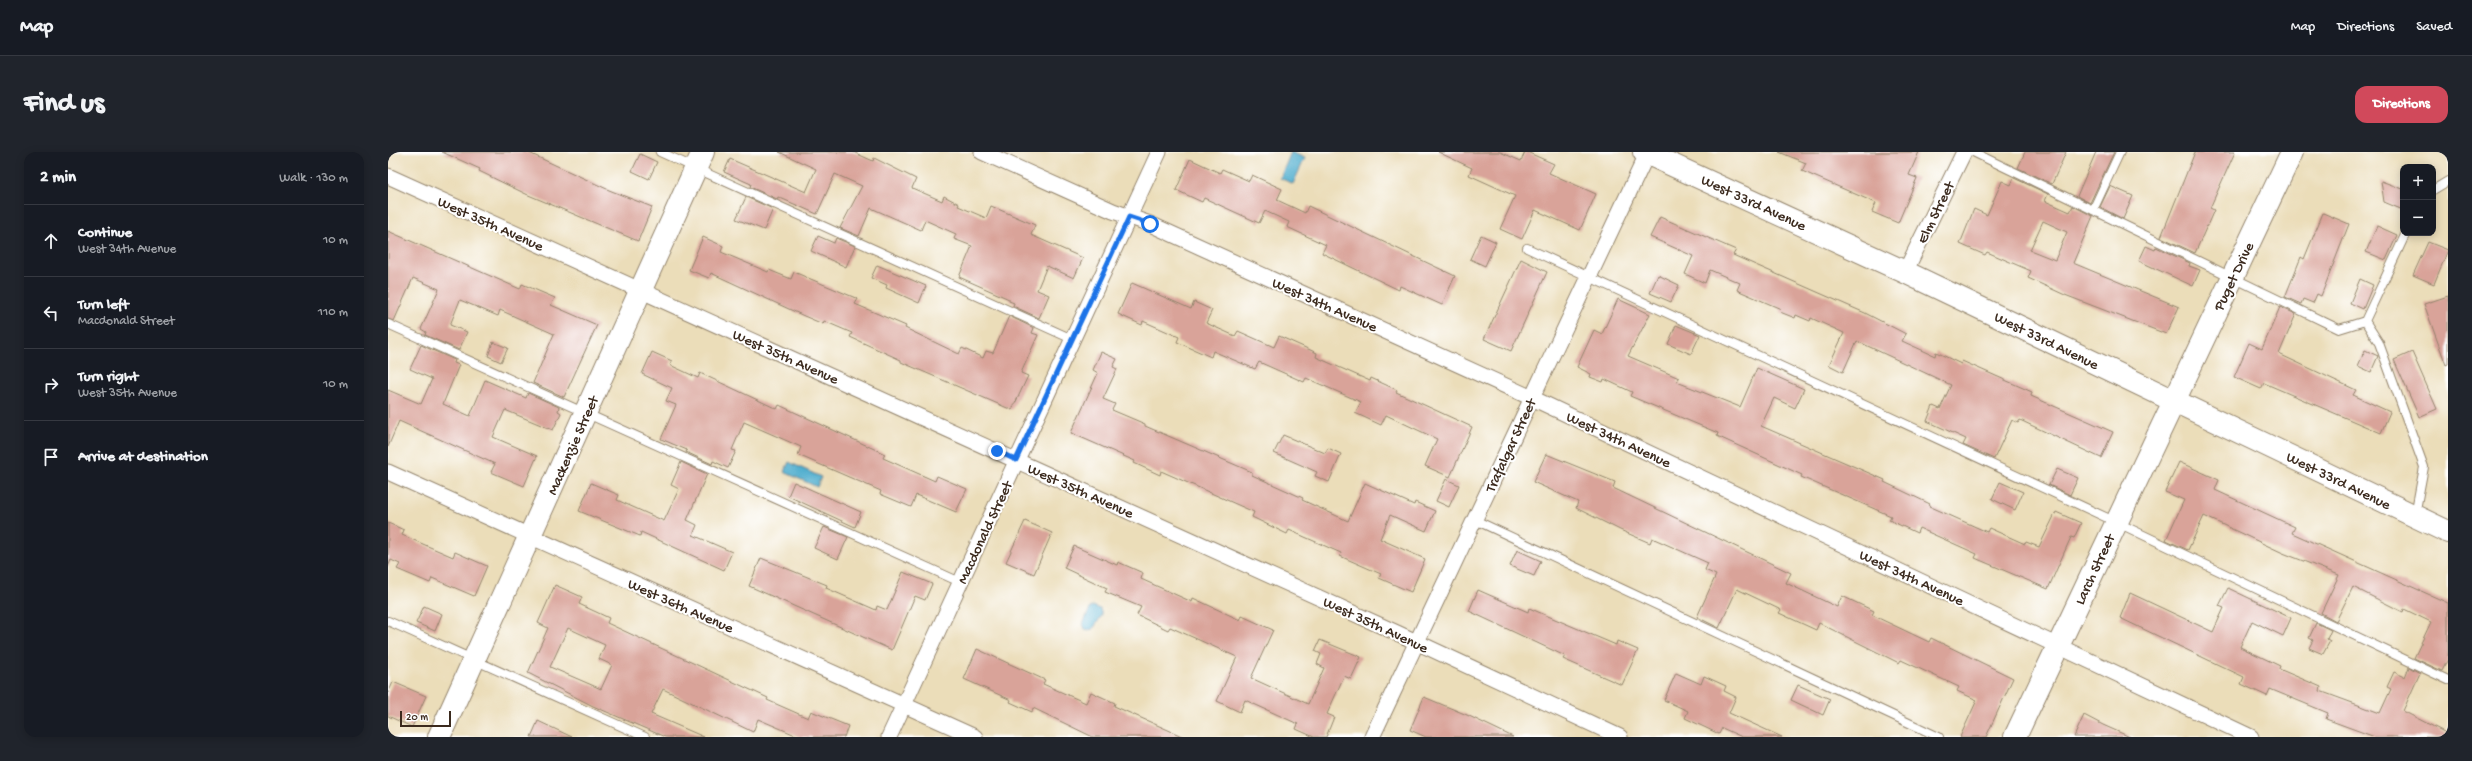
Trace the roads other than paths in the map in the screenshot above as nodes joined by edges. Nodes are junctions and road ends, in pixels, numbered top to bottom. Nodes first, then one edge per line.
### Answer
1 (660, 152) edge
2 (982, 152) edge
3 (1159, 152) edge
4 (1646, 152) edge
5 (1964, 152) edge
6 (1973, 152) edge
7 (2120, 152) edge
8 (2292, 152) edge
9 (700, 160) edge
10 (388, 176) edge
11 (2448, 181) edge
12 (2436, 188) edge
13 (2093, 210) junction
14 (1129, 217) junction
15 (2405, 236) edge
16 (1527, 248) dead end
17 (1905, 272) junction
18 (1589, 277) junction
19 (2233, 277) junction
20 (641, 291) junction
21 (2365, 321) junction
22 (388, 324) edge
23 (1072, 339) junction
24 (1532, 398) junction
25 (2173, 400) junction
26 (586, 412) junction
27 (1016, 460) junction
28 (388, 472) edge
29 (2414, 516) junction
30 (1474, 520) junction
31 (2116, 522) junction
32 (2448, 532) edge
33 (531, 537) junction
34 (960, 582) junction
35 (388, 621) edge
36 (1416, 642) junction
37 (2058, 645) junction
38 (474, 660) junction
39 (2448, 680) edge
40 (903, 704) junction
41 (439, 737) edge
42 (644, 737) edge
43 (889, 737) edge
44 (975, 737) edge
45 (1372, 737) edge
46 (1620, 737) edge
47 (1939, 737) edge
48 (2015, 737) edge
49 (2251, 737) edge

1 - 9 lane
2 - 14 street, West 34th Avenue
3 - 14 street, Macdonald Street
4 - 17 street, West 33rd Avenue
4 - 18 street, Trafalgar Street
5 - 17 street, Elm Street
6 - 13 lane
7 - 13 lane
8 - 19 street, Puget Drive
9 - 20 street, Mackenzie Street
9 - 23 lane
10 - 20 street, West 35th Avenue
11 - 12 lane
13 - 19 lane
14 - 23 street, Macdonald Street
14 - 24 street, West 34th Avenue
15 - 21 lane
16 - 18 lane
17 - 25 street, West 33rd Avenue
18 - 24 street, Trafalgar Street
18 - 31 lane
19 - 21 lane
19 - 25 street, Puget Drive
20 - 26 street, Mackenzie Street
20 - 27 street, West 35th Avenue
21 - 29 lane
22 - 26 lane
23 - 27 street, Macdonald Street
24 - 30 street, Trafalgar Street
24 - 37 street, West 34th Avenue
25 - 29 street, West 33rd Avenue
25 - 31 street, Larch Street
26 - 33 street, Mackenzie Street
26 - 34 lane
27 - 34 street, Macdonald Street
27 - 36 street, West 35th Avenue
28 - 33 street, West 36th Avenue
29 - 32 street, West 33rd Avenue
30 - 36 street, Trafalgar Street
30 - 47 lane
31 - 37 street, Larch Street
31 - 39 lane
33 - 38 street, Mackenzie Street
33 - 40 street, West 36th Avenue
34 - 40 street, Macdonald Street
35 - 38 lane
36 - 45 street, Trafalgar Street
36 - 46 street, West 35th Avenue
37 - 48 street, Larch Street
37 - 49 street, West 34th Avenue
38 - 41 street, Mackenzie Street
38 - 42 lane
40 - 43 street, Macdonald Street
40 - 44 street, West 36th Avenue

